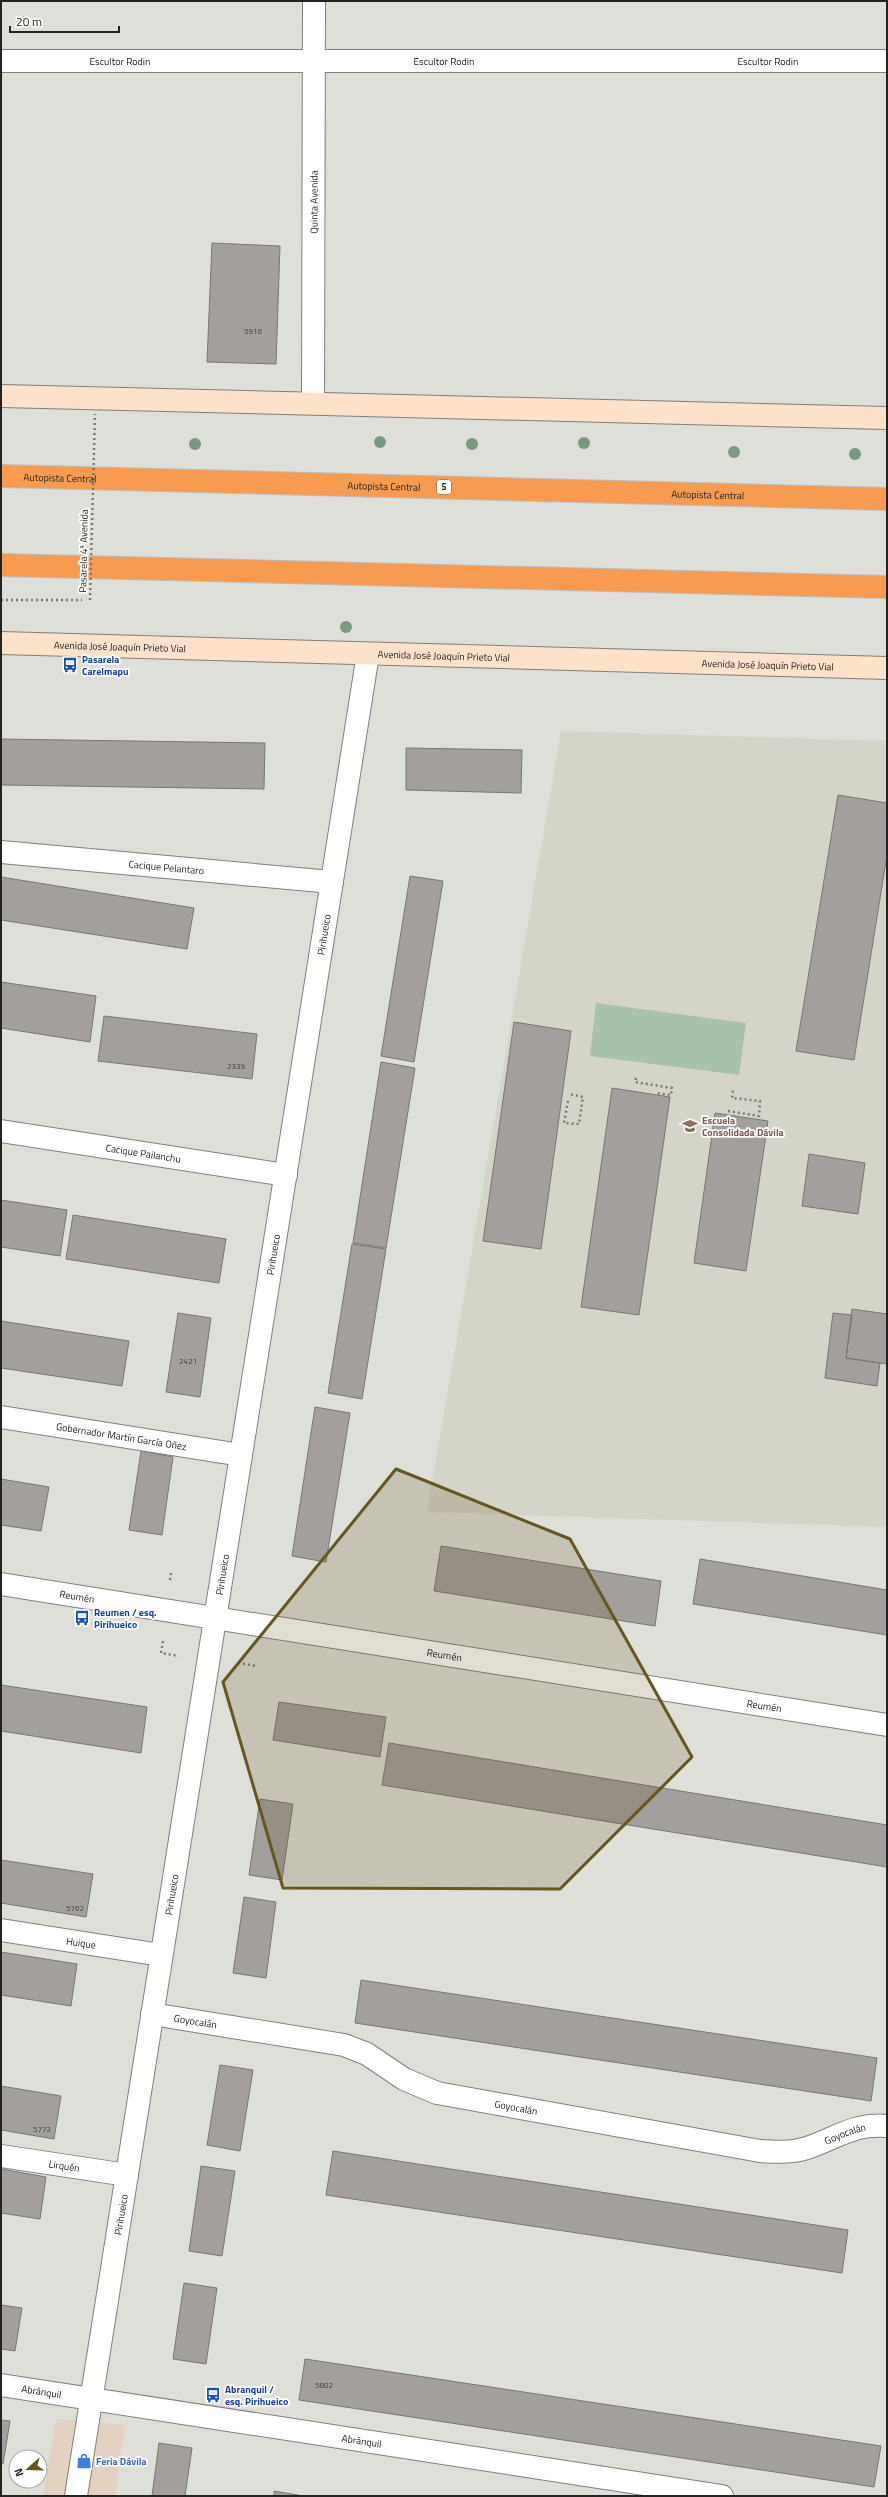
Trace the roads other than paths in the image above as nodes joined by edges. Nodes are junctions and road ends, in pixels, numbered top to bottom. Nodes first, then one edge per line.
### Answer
1 (314, 1) edge
2 (315, 61) junction
3 (887, 61) edge
4 (1, 62) edge
5 (1, 396) edge
6 (313, 403) junction
7 (887, 418) edge
8 (1, 476) edge
9 (887, 499) edge
10 (1, 565) edge
11 (887, 587) edge
12 (1, 643) edge
13 (368, 654) junction
14 (887, 668) edge
15 (1, 852) edge
16 (332, 882) junction
17 (1, 1132) edge
18 (286, 1175) junction
19 (1, 1417) edge
20 (241, 1455) junction
21 (1, 1584) edge
22 (215, 1618) junction
23 (887, 1725) edge
24 (1, 1930) edge
25 (161, 1956) junction
26 (152, 2014) junction
27 (887, 2126) edge
28 (1, 2156) edge
29 (127, 2175) junction
30 (1, 2385) edge
31 (91, 2398) junction
32 (76, 2496) edge
33 (722, 2496) edge

1 - 2 street, Quinta Avenida
2 - 3 street, Escultor Rodin
2 - 4 street, Escultor Rodin
2 - 6 street, Quinta Avenida
5 - 6 main road
6 - 7 main road
8 - 9 highway, Autopista Central / 5
10 - 11 highway
12 - 13 main road, Avenida José Joaquín Prieto Vial
13 - 14 main road, Avenida José Joaquín Prieto Vial
13 - 16 street, Pirihueico
15 - 16 street, Cacique Pelantaro
16 - 18 street, Pirihueico
17 - 18 street, Cacique Pailanchu
18 - 20 street, Pirihueico
19 - 20 street, Gobernador Martín García Oñez
20 - 22 street, Pirihueico
21 - 22 street, Reumén
22 - 23 street, Reumén
22 - 25 street, Pirihueico
24 - 25 street, Huique
25 - 26 street, Pirihueico
26 - 27 street, Goyocalán
26 - 29 street, Pirihueico
28 - 29 street, Lirquén
29 - 31 street, Pirihueico
30 - 31 street, Abránquil
31 - 32 street, Pirihueico
31 - 33 street, Abránquil

